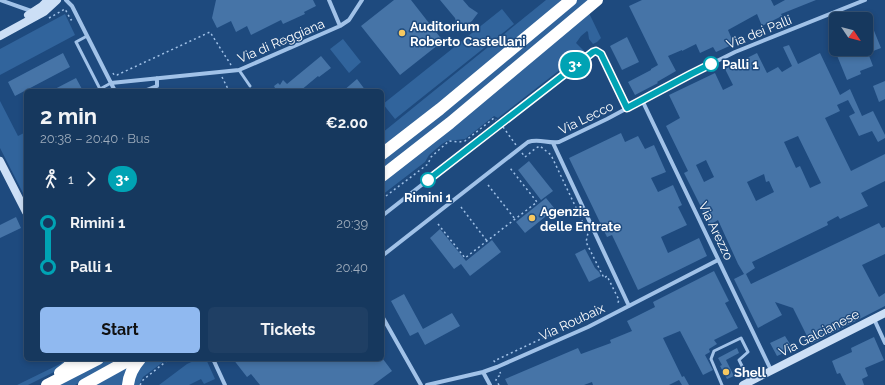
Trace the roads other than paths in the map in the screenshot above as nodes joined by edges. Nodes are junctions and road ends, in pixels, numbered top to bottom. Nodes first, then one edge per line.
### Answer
1 (0, 0) edge
2 (48, 0) edge
3 (57, 0) edge
4 (66, 0) edge
5 (71, 0) edge
6 (328, 0) edge
7 (362, 0) edge
8 (571, 0) edge
9 (597, 0) edge
10 (865, 0) edge
11 (72, 6) junction
12 (34, 12) junction
13 (340, 26) junction
14 (0, 30) edge
15 (0, 36) edge
16 (87, 36) junction
17 (237, 70) junction
18 (157, 78) junction
19 (111, 83) junction
20 (250, 86) dead end
21 (114, 89) edge
22 (149, 89) edge
23 (642, 100) junction
24 (627, 108) junction
25 (553, 143) junction
26 (384, 152) edge
27 (0, 161) edge
28 (384, 174) edge
29 (24, 208) edge
30 (384, 214) edge
31 (384, 254) edge
32 (718, 260) junction
33 (628, 306) junction
34 (885, 313) edge
35 (874, 319) junction
36 (384, 320) edge
37 (885, 343) edge
38 (73, 361) edge
39 (94, 361) edge
40 (127, 361) edge
41 (139, 361) edge
42 (214, 361) edge
43 (771, 370) junction
44 (483, 372) junction
45 (746, 383) edge
46 (43, 385) edge
47 (47, 385) edge
48 (84, 385) edge
49 (128, 385) edge
50 (225, 385) edge
51 (421, 385) edge
52 (428, 385) edge
53 (490, 385) edge
54 (722, 385) edge

1 - 12 street
2 - 12 street
3 - 15 street
4 - 11 street
5 - 11 street
6 - 13 street, Via di Reggiana
7 - 13 street, Via di Reggiana
8 - 26 highway
9 - 28 highway
10 - 23 street, Via dei Palli
11 - 16 street
12 - 14 street
13 - 17 street, Via di Reggiana
16 - 19 street
16 - 19 lane
17 - 18 street, Via di Reggiana
17 - 20 lane
18 - 19 street, Via di Reggiana
18 - 22 street
19 - 21 street
23 - 24 street, Via dei Palli
23 - 32 street, Via Arezzo
24 - 25 street, Via Lecco
24 - 30 street
25 - 31 street
25 - 33 street
27 - 29 street
32 - 33 street, Via Roubaix
32 - 43 street, Via Arezzo
33 - 44 street, Via Roubaix
34 - 35 street, Via Galcianese
35 - 37 street
35 - 43 street, Via Galcianese
36 - 51 street
38 - 46 highway
39 - 47 highway
40 - 48 highway
41 - 49 highway
42 - 50 street
43 - 45 street, Via Galcianese
44 - 52 street, Via Roubaix
44 - 53 street
45 - 54 lane

